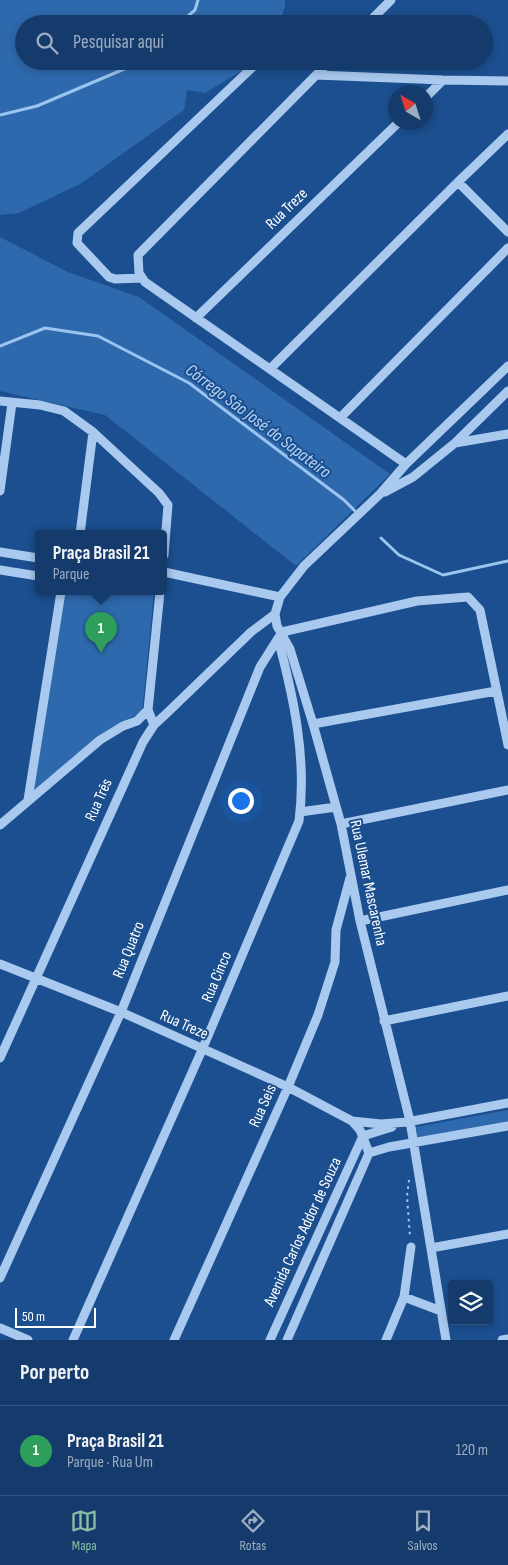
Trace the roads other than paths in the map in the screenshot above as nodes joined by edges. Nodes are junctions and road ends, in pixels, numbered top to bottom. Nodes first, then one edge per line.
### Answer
1 (391, 0) edge
2 (376, 15) edge
3 (250, 70) edge
4 (321, 70) edge
5 (316, 75) junction
6 (443, 80) junction
7 (508, 81) edge
8 (433, 90) edge
9 (391, 130) edge
10 (508, 134) edge
11 (458, 182) junction
12 (508, 232) edge
13 (508, 248) edge
14 (142, 278) junction
15 (196, 318) junction
16 (508, 366) edge
17 (270, 369) junction
18 (508, 392) edge
19 (0, 401) edge
20 (12, 403) junction
21 (340, 418) junction
22 (93, 432) junction
23 (508, 434) edge
24 (455, 442) junction
25 (406, 464) junction
26 (0, 491) edge
27 (380, 494) junction
28 (81, 530) edge
29 (166, 530) edge
30 (0, 552) edge
31 (35, 558) edge
32 (0, 570) edge
33 (167, 573) edge
34 (35, 576) edge
35 (61, 595) edge
36 (160, 595) edge
37 (280, 597) junction
38 (275, 614) junction
39 (280, 636) junction
40 (496, 691) junction
41 (148, 710) junction
42 (313, 724) junction
43 (154, 725) junction
44 (506, 728) edge
45 (508, 745) edge
46 (508, 790) edge
47 (28, 800) junction
48 (336, 807) junction
49 (300, 812) junction
50 (0, 824) edge
51 (341, 824) junction
52 (351, 874) junction
53 (508, 890) edge
54 (360, 921) junction
55 (0, 964) edge
56 (36, 977) junction
57 (508, 996) edge
58 (120, 1012) junction
59 (384, 1021) junction
60 (202, 1050) junction
61 (0, 1058) edge
62 (288, 1087) junction
63 (508, 1103) edge
64 (352, 1121) junction
65 (409, 1122) junction
66 (508, 1126) edge
67 (363, 1136) junction
68 (414, 1143) junction
69 (369, 1153) junction
70 (508, 1234) edge
71 (411, 1247) road end
72 (432, 1248) junction
73 (0, 1278) edge
74 (404, 1298) junction
75 (441, 1311) junction
76 (0, 1328) edge
77 (508, 1339) edge
78 (28, 1340) edge
79 (73, 1340) edge
80 (174, 1340) edge
81 (270, 1340) edge
82 (288, 1340) edge
83 (386, 1340) edge
84 (446, 1340) edge
85 (502, 1340) edge

1 - 2 street
3 - 14 street
4 - 5 street
5 - 6 street
5 - 14 street
6 - 7 street
6 - 8 street
9 - 15 street, Rua Treze
10 - 11 street
11 - 12 street
11 - 17 street
13 - 21 street
14 - 15 street
15 - 17 street
16 - 25 street
17 - 21 street
18 - 24 street
19 - 20 street
20 - 22 street
20 - 26 street
21 - 25 street
22 - 28 street
22 - 29 street
23 - 24 street
24 - 27 street
25 - 27 street
27 - 37 street
30 - 31 street
32 - 34 street
33 - 37 street
35 - 47 street
36 - 41 street
37 - 38 street
38 - 39 street
38 - 43 street, Rua Três
39 - 40 street
39 - 42 street, Rua Ulemar Mascarenha
39 - 49 street, Rua Cinco
39 - 58 street, Rua Quatro
40 - 42 street
40 - 44 street
41 - 43 street
41 - 47 street
42 - 48 street, Rua Ulemar Mascarenha
43 - 56 street, Rua Três
44 - 45 street
46 - 51 street
47 - 50 street
48 - 49 street
48 - 51 street, Rua Ulemar Mascarenha
49 - 60 street, Rua Cinco
51 - 52 street, Rua Ulemar Mascarenha
52 - 54 street, Rua Ulemar Mascarenha
52 - 62 street, Rua Seis
53 - 54 street
54 - 59 street, Rua Ulemar Mascarenha
55 - 56 street, Rua Treze
56 - 58 street, Rua Treze
56 - 61 street, Rua Três
57 - 59 street
58 - 60 street, Rua Treze
58 - 73 street, Rua Quatro
59 - 65 street, Rua Ulemar Mascarenha
60 - 62 street, Rua Treze
60 - 79 street, Rua Cinco
62 - 64 street, Rua Treze
62 - 80 street, Rua Seis
63 - 65 street
64 - 65 street
64 - 67 street
65 - 67 street
65 - 68 street, Rua Ulemar Mascarenha
66 - 68 street
67 - 69 street
67 - 81 street, Avenida Carlos Addor de Souza
68 - 69 street
68 - 72 street
69 - 82 street, Avenida Carlos Addor de Souza
70 - 72 street
71 - 74 street
72 - 75 street
74 - 75 street
74 - 83 street
75 - 84 street
76 - 78 street
77 - 85 street

